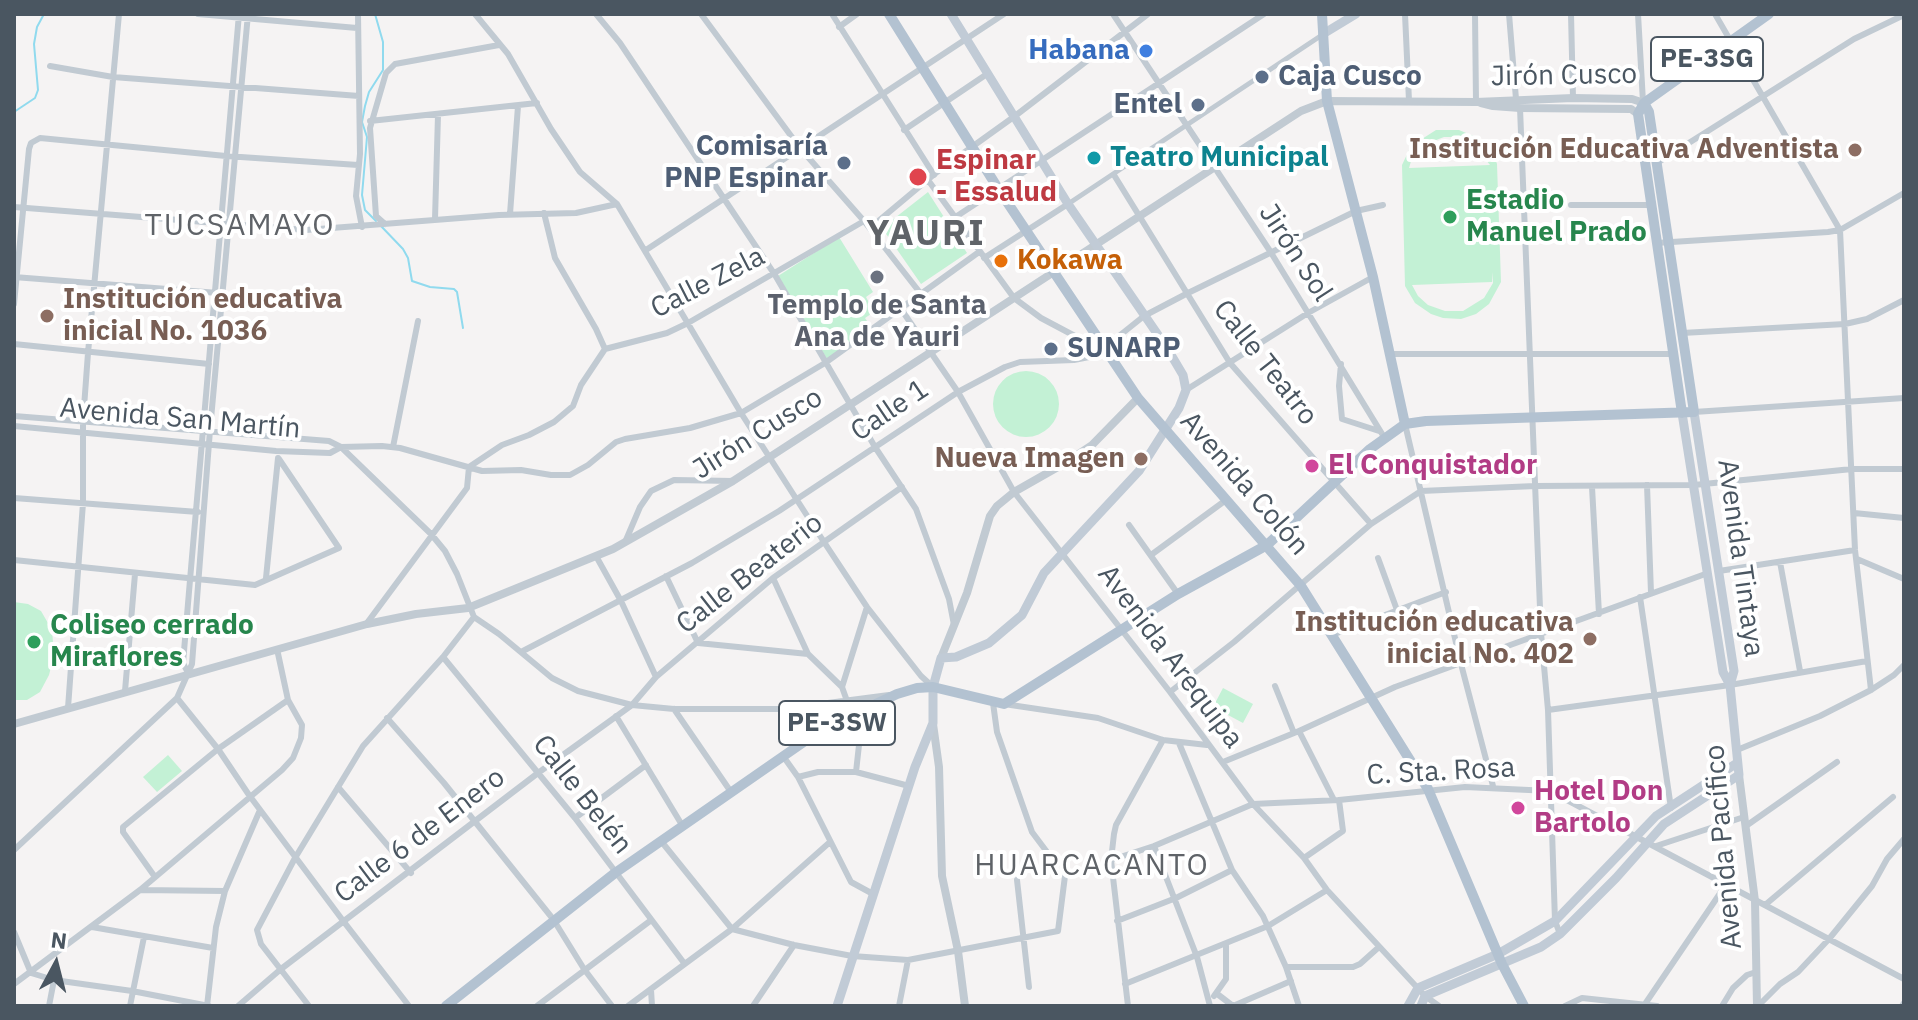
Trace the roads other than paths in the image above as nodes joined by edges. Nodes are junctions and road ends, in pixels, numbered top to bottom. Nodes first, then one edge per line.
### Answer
1 (119, 14) edge
2 (198, 14) edge
3 (358, 14) edge
4 (475, 14) edge
5 (596, 14) edge
6 (701, 14) edge
7 (832, 14) edge
8 (857, 14) edge
9 (889, 14) edge
10 (951, 14) edge
11 (1004, 14) edge
12 (1113, 14) edge
13 (1148, 14) edge
14 (1246, 14) edge
15 (1264, 14) edge
16 (1322, 14) edge
17 (1356, 14) edge
18 (1405, 14) edge
19 (1475, 14) edge
20 (1509, 14) edge
21 (1571, 14) edge
22 (1638, 14) edge
23 (1715, 14) edge
24 (1769, 14) edge
25 (1904, 15) edge
26 (238, 16) edge
27 (248, 16) edge
28 (1247, 25) junction
29 (839, 27) junction
30 (357, 28) junction
31 (1124, 31) junction
32 (1323, 34) junction
33 (967, 39) junction
34 (1731, 43) junction
35 (499, 45) junction
36 (50, 66) dead end
37 (922, 69) junction
38 (987, 74) junction
39 (113, 77) junction
40 (1160, 84) junction
41 (232, 87) junction
42 (242, 88) junction
43 (881, 93) junction
44 (1763, 95) junction
45 (359, 96) junction
46 (1573, 98) junction
47 (1327, 101) junction
48 (1409, 101) junction
49 (946, 102) junction
50 (1476, 102) junction
51 (537, 103) junction
52 (1518, 103) junction
53 (1644, 103) junction
54 (518, 106) junction
55 (1638, 114) junction
56 (438, 115) junction
57 (1015, 116) junction
58 (370, 121) junction
59 (1187, 126) junction
60 (904, 130) junction
61 (109, 146) junction
62 (973, 146) junction
63 (800, 148) junction
64 (230, 156) junction
65 (1042, 162) junction
66 (1657, 163) junction
67 (358, 165) junction
68 (1215, 168) junction
69 (1114, 175) junction
70 (931, 178) junction
71 (999, 190) junction
72 (1904, 193) edge
73 (725, 199) junction
74 (617, 204) junction
75 (1068, 204) junction
76 (1383, 205) dead end
77 (1571, 205) dead end
78 (1650, 205) junction
79 (14, 207) edge
80 (23, 209) junction
81 (1356, 211) junction
82 (102, 213) junction
83 (544, 213) junction
84 (510, 214) junction
85 (1139, 215) junction
86 (954, 218) junction
87 (435, 219) junction
88 (864, 221) junction
89 (220, 224) junction
90 (384, 224) junction
91 (229, 225) junction
92 (362, 227) junction
93 (870, 228) junction
94 (1840, 230) junction
95 (1027, 231) junction
96 (1668, 241) junction
97 (1656, 243) junction
98 (1095, 246) junction
99 (646, 250) junction
100 (1270, 251) junction
101 (982, 255) junction
102 (1054, 271) junction
103 (775, 275) junction
104 (1373, 277) junction
105 (15, 278) edge
106 (94, 284) junction
107 (214, 292) junction
108 (223, 293) junction
109 (921, 294) junction
110 (1186, 294) junction
111 (1014, 298) junction
112 (1904, 300) edge
113 (14, 304) edge
114 (901, 309) junction
115 (1308, 313) junction
116 (1144, 316) junction
117 (418, 321) dead end
118 (688, 323) junction
119 (1845, 324) junction
120 (1682, 333) junction
121 (14, 344) edge
122 (1104, 348) junction
123 (605, 349) junction
124 (932, 351) junction
125 (88, 353) junction
126 (1531, 353) junction
127 (1390, 354) junction
128 (1673, 354) junction
129 (207, 363) junction
130 (825, 363) junction
131 (1230, 363) junction
132 (216, 364) junction
133 (1341, 364) junction
134 (1186, 390) junction
135 (958, 392) junction
136 (1138, 398) junction
137 (1904, 398) edge
138 (1848, 403) junction
139 (850, 404) junction
140 (1688, 412) junction
141 (741, 413) junction
142 (14, 416) edge
143 (1533, 417) junction
144 (83, 421) junction
145 (1405, 424) junction
146 (14, 426) edge
147 (1165, 429) junction
148 (207, 430) junction
149 (83, 433) junction
150 (1382, 434) junction
151 (206, 443) junction
152 (341, 447) junction
153 (393, 447) junction
154 (875, 447) junction
155 (276, 451) junction
156 (770, 457) junction
157 (279, 459) junction
158 (469, 467) junction
159 (1852, 469) junction
160 (1904, 469) edge
161 (733, 481) junction
162 (1334, 484) junction
163 (1705, 484) junction
164 (1647, 485) junction
165 (1694, 485) junction
166 (1535, 486) junction
167 (902, 487) junction
168 (1592, 487) junction
169 (1421, 491) junction
170 (1014, 492) junction
171 (14, 498) edge
172 (797, 500) junction
173 (1227, 500) junction
174 (83, 503) junction
175 (200, 513) junction
176 (1854, 513) junction
177 (1904, 518) edge
178 (1371, 524) junction
179 (1129, 525) dead end
180 (431, 534) junction
181 (626, 540) junction
182 (824, 542) junction
183 (1267, 545) junction
184 (1855, 550) junction
185 (1062, 552) junction
186 (1151, 555) junction
187 (596, 556) junction
188 (1378, 558) dead end
189 (1857, 559) junction
190 (14, 560) edge
191 (1780, 562) junction
192 (78, 568) junction
193 (1718, 571) junction
194 (1707, 573) junction
195 (135, 574) junction
196 (666, 576) junction
197 (266, 578) junction
198 (773, 578) junction
199 (1904, 579) edge
200 (194, 580) junction
201 (1301, 586) junction
202 (1446, 592) junction
203 (1651, 593) junction
204 (1178, 594) junction
205 (1640, 597) junction
206 (621, 601) junction
207 (867, 607) junction
208 (468, 608) junction
209 (1397, 610) junction
210 (1599, 614) junction
211 (474, 617) junction
212 (367, 624) junction
213 (954, 627) junction
214 (1123, 631) junction
215 (1541, 633) junction
216 (1332, 635) junction
217 (698, 643) junction
218 (277, 649) junction
219 (521, 652) junction
220 (808, 654) junction
221 (443, 657) junction
222 (941, 658) junction
223 (1867, 661) junction
224 (1461, 664) junction
225 (1904, 665) edge
226 (1800, 671) junction
227 (188, 673) junction
228 (656, 677) junction
229 (1730, 685) junction
230 (1275, 686) dead end
231 (842, 687) junction
232 (933, 687) junction
233 (1871, 690) junction
234 (125, 691) junction
235 (1170, 692) junction
236 (897, 694) junction
237 (1656, 695) junction
238 (177, 698) junction
239 (1371, 699) junction
240 (288, 700) junction
241 (847, 701) junction
242 (998, 704) junction
243 (632, 705) junction
244 (68, 708) junction
245 (674, 709) junction
246 (1548, 710) junction
247 (616, 716) junction
248 (854, 716) junction
249 (387, 718) junction
250 (933, 723) junction
251 (14, 724) edge
252 (1297, 732) junction
253 (1163, 740) junction
254 (1179, 743) junction
255 (1208, 745) junction
256 (218, 749) junction
257 (1737, 750) junction
258 (782, 755) junction
259 (1223, 762) junction
260 (1837, 762) dead end
261 (1737, 763) junction
262 (646, 765) junction
263 (856, 772) junction
264 (538, 773) junction
265 (1739, 775) junction
266 (798, 777) junction
267 (909, 786) junction
268 (1493, 786) junction
269 (338, 787) junction
270 (1428, 789) junction
271 (1550, 791) junction
272 (731, 792) junction
273 (249, 795) junction
274 (1893, 797) dead end
275 (1336, 800) junction
276 (1253, 804) junction
277 (1670, 805) junction
278 (260, 810) junction
279 (1674, 816) junction
280 (575, 818) junction
281 (1745, 821) junction
282 (475, 823) junction
283 (1211, 823) junction
284 (682, 825) junction
285 (1637, 836) junction
286 (1904, 839) edge
287 (661, 841) junction
288 (830, 842) junction
289 (1652, 844) junction
290 (15, 846) edge
291 (1154, 846) junction
292 (295, 858) junction
293 (1304, 858) junction
294 (1111, 860) junction
295 (1232, 870) junction
296 (1606, 870) junction
297 (411, 873) junction
298 (615, 873) junction
299 (155, 877) junction
300 (1616, 878) junction
301 (1017, 880) dead end
302 (1725, 886) junction
303 (140, 890) junction
304 (1327, 890) junction
305 (225, 891) junction
306 (873, 894) junction
307 (1176, 898) junction
308 (1755, 901) junction
309 (1765, 905) junction
310 (553, 919) junction
311 (650, 921) junction
312 (1117, 921) junction
313 (1555, 921) junction
314 (344, 922) junction
315 (1268, 926) junction
316 (92, 927) junction
317 (732, 929) junction
318 (14, 932) edge
319 (1560, 934) junction
320 (144, 937) junction
321 (1022, 939) junction
322 (1829, 939) junction
323 (1226, 944) junction
324 (794, 945) junction
325 (1379, 947) junction
326 (213, 948) junction
327 (958, 951) junction
328 (852, 956) junction
329 (1197, 957) junction
330 (1500, 959) junction
331 (908, 960) junction
332 (684, 963) junction
333 (1286, 967) junction
334 (281, 969) junction
335 (584, 969) junction
336 (1756, 972) junction
337 (31, 973) junction
338 (1904, 979) edge
339 (54, 980) junction
340 (1291, 981) junction
341 (14, 984) edge
342 (1125, 984) junction
343 (1029, 987) dead end
344 (651, 990) junction
345 (132, 991) junction
346 (1216, 993) junction
347 (1421, 997) edge
348 (1645, 1004) junction
349 (208, 1005) edge
350 (1209, 1005) edge
351 (49, 1006) edge
352 (130, 1006) edge
353 (238, 1006) edge
354 (309, 1006) edge
355 (409, 1006) edge
356 (446, 1006) edge
357 (537, 1006) edge
358 (612, 1006) edge
359 (628, 1006) edge
360 (652, 1006) edge
361 (753, 1006) edge
362 (837, 1006) edge
363 (899, 1006) edge
364 (965, 1006) edge
365 (1128, 1006) edge
366 (1299, 1006) edge
367 (1408, 1006) edge
368 (1439, 1006) edge
369 (1524, 1006) edge
370 (1565, 1006) edge
371 (1657, 1006) edge
372 (1722, 1006) edge
373 (1757, 1006) edge

1 - 39 street
2 - 26 street
3 - 30 street
4 - 35 street
5 - 73 street
6 - 63 street
7 - 29 street
8 - 29 street
9 - 37 main road, Avenida Colón
10 - 33 main road
11 - 33 street
12 - 31 street, Jirón Sol
13 - 31 street
14 - 28 street
15 - 28 street
16 - 32 main road
17 - 32 main road, Avenida San Martín
18 - 48 street
19 - 50 street
20 - 52 street
21 - 46 street
22 - 53 street
23 - 34 street
24 - 34 main road, Jirón Cusco / PE-3SG
25 - 44 street
26 - 27 street
26 - 41 street
27 - 30 street
27 - 42 street
28 - 40 street
29 - 43 street
30 - 45 street
31 - 40 street, Jirón Sol
31 - 57 street
32 - 47 main road
32 - 59 street, Avenida San Martín
33 - 37 street
33 - 38 main road
34 - 44 street
34 - 53 main road, Jirón Cusco / PE-3SG
35 - 51 street
35 - 58 street
36 - 39 street
37 - 43 street
37 - 49 main road, Avenida Colón
38 - 49 street
38 - 57 main road
39 - 41 street
39 - 61 street
40 - 59 street, Jirón Sol
40 - 65 street
41 - 42 street
41 - 64 street
42 - 45 street
42 - 64 street
43 - 60 street
43 - 63 street
44 - 66 street
44 - 94 street
45 - 67 street
46 - 52 street, Jirón Cusco
46 - 53 street, Jirón Cusco
47 - 48 street, Jirón Cusco
47 - 68 street, Jirón Cusco
47 - 81 main road
48 - 50 street, Jirón Cusco
49 - 60 street
49 - 62 main road, Avenida Colón
50 - 52 street, Jirón Cusco
51 - 54 street
51 - 74 street
52 - 55 street, Jirón Cusco
52 - 126 street
53 - 55 main road, PE-3SG
53 - 66 main road, Avenida Tintaya / PE-3SG
54 - 56 street
54 - 84 street
55 - 78 main road, Avenida Tintaya / PE-3SG
56 - 58 street
56 - 87 street
57 - 62 street
57 - 65 main road
58 - 90 street
59 - 68 street, Jirón Sol
59 - 69 street, Avenida San Martín
60 - 70 street
61 - 64 street
61 - 80 street
61 - 82 street
62 - 70 street
62 - 71 main road, Avenida Colón
63 - 73 street
63 - 88 street
64 - 67 street
64 - 89 street
64 - 91 street
65 - 71 street
65 - 75 main road
66 - 96 main road, Avenida Tintaya / PE-3SG
67 - 92 street
68 - 85 street, Jirón Cusco
68 - 100 street, Jirón Sol
69 - 75 street, Avenida San Martín
69 - 85 street, Calle Teatro
70 - 86 street
70 - 93 street
71 - 86 street
71 - 95 main road, Avenida Colón
72 - 94 street
73 - 99 street
73 - 103 street
74 - 83 street
74 - 99 street
75 - 95 street, Avenida San Martín
75 - 98 main road
76 - 81 street, Calle 1
77 - 78 street
78 - 97 main road, Avenida Tintaya / PE-3SG
79 - 80 street
80 - 82 street
80 - 105 street
81 - 100 street, Calle 1
81 - 104 main road
82 - 89 street
82 - 106 street
83 - 84 street
83 - 123 street
84 - 87 street
85 - 98 street, Jirón Cusco
85 - 110 street, Calle Teatro
86 - 101 street
87 - 90 street
88 - 93 street
88 - 103 street, Calle Zela
89 - 91 street
89 - 107 street
90 - 92 street
91 - 92 street
91 - 108 street
93 - 109 street
94 - 96 street
94 - 119 street
95 - 101 street, Avenida San Martín
95 - 102 main road, Avenida Colón
96 - 97 street
96 - 120 main road, Avenida Tintaya / PE-3SG
97 - 128 main road, Avenida Tintaya / PE-3SG
98 - 102 street, Jirón Cusco
98 - 116 main road
99 - 118 street
100 - 110 street, Calle 1
100 - 115 street, Jirón Sol
101 - 109 street, Avenida San Martín
101 - 111 street
102 - 111 street, Jirón Cusco
102 - 122 main road, Avenida Colón
103 - 118 street, Calle Zela
103 - 130 street
104 - 115 street
104 - 127 main road
105 - 106 street
105 - 113 street
106 - 107 street
106 - 125 street
107 - 108 street
107 - 129 street
108 - 132 street
109 - 114 street, Avenida San Martín
110 - 116 street, Calle 1
110 - 131 street, Calle Teatro
111 - 122 street
111 - 124 street, Jirón Cusco
112 - 119 street
114 - 124 street, Avenida Arequipa
114 - 130 street, Avenida San Martín
115 - 131 street
115 - 133 street, Jirón Sol
116 - 122 street, Calle 1
116 - 134 main road
117 - 153 street
118 - 123 street, Calle Zela
118 - 141 street
119 - 120 street
119 - 138 street
120 - 140 main road, Avenida Tintaya / PE-3SG
121 - 125 street
122 - 135 street, Calle 1
122 - 136 main road, Avenida Colón
123 - 158 street
124 - 135 street, Avenida Arequipa
124 - 139 street, Jirón Cusco
125 - 129 street
125 - 144 street
126 - 127 street
126 - 128 street
126 - 143 street
127 - 145 main road
128 - 140 main road, Avenida Tintaya / PE-3SG
129 - 132 street
129 - 148 street
130 - 139 street
130 - 141 street, Avenida San Martín
131 - 134 street
131 - 162 street, Calle Teatro
132 - 148 street
133 - 150 street, Jirón Sol
133 - 150 street
134 - 147 main road
135 - 154 street, Calle 1
135 - 170 street, Avenida Arequipa
136 - 147 main road, Avenida Colón
136 - 170 street
137 - 138 street
138 - 140 street
138 - 159 street
139 - 154 street
139 - 156 street, Jirón Cusco
140 - 143 main road
140 - 163 main road, Avenida Tintaya / PE-3SG
140 - 165 main road, Avenida Tintaya / PE-3SG
141 - 156 street
141 - 158 street, Avenida San Martín
142 - 144 street, Avenida San Martín
143 - 145 main road
143 - 166 street
144 - 148 street, Avenida San Martín
144 - 149 street
145 - 150 main road
145 - 169 street
146 - 149 street, Avenida San Martín
147 - 173 main road, Avenida Colón
147 - 185 main road
148 - 151 street
148 - 152 street, Avenida San Martín
149 - 151 street, Avenida San Martín
149 - 174 street
150 - 162 main road
151 - 155 street, Avenida San Martín
151 - 175 street
152 - 153 street, Avenida San Martín
152 - 155 street, Avenida San Martín
152 - 180 street
153 - 158 street, Avenida San Martín
154 - 167 street
154 - 172 street, Calle 1
155 - 157 street
156 - 161 street, Jirón Cusco
156 - 172 street
157 - 197 street
157 - 197 street
158 - 180 street
159 - 160 street
159 - 163 street
159 - 176 street
161 - 181 street, Jirón Cusco
161 - 181 street
162 - 178 street, Calle Teatro
162 - 183 main road
163 - 165 street
163 - 193 main road, Avenida Tintaya / PE-3SG
164 - 165 street
164 - 168 street
164 - 203 street
165 - 194 main road, Avenida Tintaya / PE-3SG
166 - 168 street
166 - 169 street
166 - 215 street
167 - 182 street, Calle Beaterio
167 - 213 street
168 - 210 street
169 - 178 street
169 - 202 street
170 - 185 street, Avenida Arequipa
170 - 213 street
171 - 174 street
172 - 182 street
172 - 196 street, Calle 1
173 - 183 main road, Avenida Colón
173 - 186 street
174 - 175 street
174 - 192 street
175 - 200 street
176 - 177 street
176 - 184 street
178 - 201 street
179 - 186 street
180 - 208 street
180 - 212 street
181 - 187 street, Jirón Cusco
182 - 198 street, Calle Beaterio
182 - 207 street
183 - 201 main road, Avenida Colón
183 - 204 main road
184 - 189 street
184 - 191 street
185 - 214 street, Avenida Arequipa
185 - 222 main road
186 - 204 street
187 - 206 street
187 - 208 street, Jirón Cusco
188 - 209 street
189 - 199 street
189 - 223 street
190 - 192 street
191 - 193 street
191 - 226 street
192 - 195 street
192 - 244 street
193 - 194 street
193 - 229 main road, Avenida Tintaya / PE-3SG
194 - 203 street
194 - 229 main road, Avenida Tintaya / PE-3SG
195 - 200 street
195 - 234 street
196 - 206 street, Calle 1
196 - 217 street
197 - 200 street
198 - 217 street, Calle Beaterio
198 - 220 street
200 - 227 street
201 - 216 main road, Avenida Colón
201 - 235 street
202 - 209 street
202 - 224 street
203 - 205 street
204 - 214 main road
205 - 210 street
205 - 237 street
206 - 219 street, Calle 1
206 - 228 street
207 - 231 street
207 - 232 street
208 - 211 street
208 - 212 street, Jirón Cusco
209 - 216 street
210 - 215 street
211 - 219 street
211 - 221 street
212 - 218 street, Jirón Cusco
213 - 222 street
214 - 235 street, Avenida Arequipa
214 - 242 main road
215 - 224 street
215 - 246 street
216 - 239 main road, Avenida Colón
217 - 220 street
217 - 228 street, Calle Beaterio
218 - 227 street, Jirón Cusco
218 - 240 street
219 - 243 street
220 - 231 street
221 - 249 street
221 - 264 street, Calle Belén
222 - 232 main road
223 - 226 street
223 - 233 street
224 - 239 street
224 - 268 street
225 - 233 street
226 - 229 street
227 - 234 street, Jirón Cusco
227 - 238 street
228 - 243 street, Calle Beaterio
229 - 237 street
229 - 257 main road, Avenida Pacífico / PE-3SG
230 - 252 street
231 - 241 street
232 - 236 main road, PE-3SW
232 - 242 main road, PE-3SW
232 - 250 main road
233 - 257 street
234 - 244 street, Jirón Cusco
235 - 255 street, Avenida Arequipa
236 - 241 street
236 - 248 main road, PE-3SW
237 - 246 street
237 - 277 street
238 - 256 street
238 - 290 street
239 - 252 street
239 - 270 main road, Avenida Colón
240 - 256 street
240 - 273 street
241 - 245 street
242 - 253 street
242 - 321 street
243 - 245 street
243 - 247 street, Calle 6 de Enero
244 - 251 street, Jirón Cusco
245 - 272 street
246 - 271 street
247 - 262 street
247 - 264 street, Calle 6 de Enero
248 - 258 main road, PE-3SW
248 - 263 street
249 - 269 street
249 - 282 street
250 - 267 main road
250 - 327 street
252 - 259 street
252 - 275 street
253 - 254 street
253 - 294 street
254 - 255 street
254 - 283 street
255 - 259 street, Avenida Arequipa
256 - 273 street
256 - 299 street
257 - 261 main road, Avenida Pacífico / PE-3SG
258 - 266 street
258 - 272 main road, PE-3SW
259 - 276 street, Avenida Arequipa
260 - 281 street
261 - 265 main road, Avenida Pacífico / PE-3SG
261 - 277 main road
262 - 280 street
262 - 284 street
263 - 266 street
263 - 267 street
264 - 280 street, Calle Belén
264 - 282 street, Calle 6 de Enero
265 - 279 main road
265 - 281 street, Avenida Pacífico / PE-3SG
266 - 288 street
267 - 306 main road
268 - 270 street, C. Sta. Rosa
268 - 271 street, C. Sta. Rosa
269 - 292 street
269 - 297 street
270 - 275 street, C. Sta. Rosa
270 - 330 main road, Avenida Colón
271 - 285 street, C. Sta. Rosa
271 - 313 street
272 - 284 main road, PE-3SW
273 - 278 street
273 - 299 street
274 - 309 street
275 - 276 street, C. Sta. Rosa
275 - 293 street
276 - 283 street, C. Sta. Rosa
276 - 293 street, Avenida Arequipa
277 - 279 street
277 - 285 main road
278 - 292 street
278 - 305 street
279 - 289 main road
280 - 298 street, Calle Belén
281 - 289 street
281 - 308 street, Avenida Pacífico / PE-3SG
282 - 297 street, Calle 6 de Enero
282 - 310 street
283 - 291 street, C. Sta. Rosa
283 - 295 street
284 - 287 main road, PE-3SW
285 - 289 street, C. Sta. Rosa
285 - 296 main road
286 - 322 street
287 - 298 main road, PE-3SW
287 - 317 street
288 - 306 street
288 - 317 street
289 - 300 main road
289 - 302 street, C. Sta. Rosa
291 - 294 street, C. Sta. Rosa
291 - 307 street
292 - 314 street
292 - 334 street
293 - 304 street, Avenida Arequipa
294 - 312 street
295 - 307 street
295 - 315 street
296 - 300 main road
296 - 313 main road
297 - 314 street, Calle 6 de Enero
298 - 310 main road, PE-3SW
298 - 311 street, Calle Belén
299 - 303 street
300 - 319 main road
301 - 321 street
302 - 308 street, C. Sta. Rosa
302 - 348 street
303 - 305 street
303 - 316 street
304 - 315 street
304 - 325 street, Avenida Arequipa
305 - 326 street
306 - 328 main road
307 - 312 street
307 - 329 street
308 - 309 street, C. Sta. Rosa
308 - 336 street, Avenida Pacífico / PE-3SG
309 - 322 street, C. Sta. Rosa
310 - 335 street
310 - 356 main road, PE-3SW
311 - 332 street, Calle Belén
311 - 335 street
312 - 342 street
313 - 319 street
313 - 330 main road
314 - 334 street, Calle 6 de Enero
314 - 355 street
315 - 323 street
315 - 333 street
316 - 320 street
316 - 337 street
317 - 324 street
317 - 332 street
318 - 337 street
319 - 330 main road
320 - 326 street
320 - 345 street
321 - 327 street
321 - 343 street
322 - 338 street, C. Sta. Rosa
322 - 373 street
323 - 329 street
323 - 346 street
324 - 328 street
324 - 361 street
325 - 333 street
325 - 347 street, Avenida Arequipa
326 - 349 street
327 - 331 street
327 - 364 street
328 - 331 street
328 - 362 main road
329 - 342 street
329 - 350 street
330 - 347 main road
330 - 369 main road, Avenida Colón
331 - 363 street
332 - 344 street
333 - 340 street
334 - 353 street, Calle 6 de Enero
334 - 354 street
335 - 357 street
335 - 358 street
336 - 372 street
336 - 373 street, Avenida Pacífico / PE-3SG
337 - 339 street
337 - 341 street
339 - 345 street
339 - 351 street
340 - 346 street
340 - 366 street
342 - 365 street
344 - 359 street
344 - 360 street
345 - 349 street
345 - 352 street
346 - 350 street
347 - 367 main road
347 - 368 street, Avenida Arequipa
348 - 370 street
348 - 371 street

